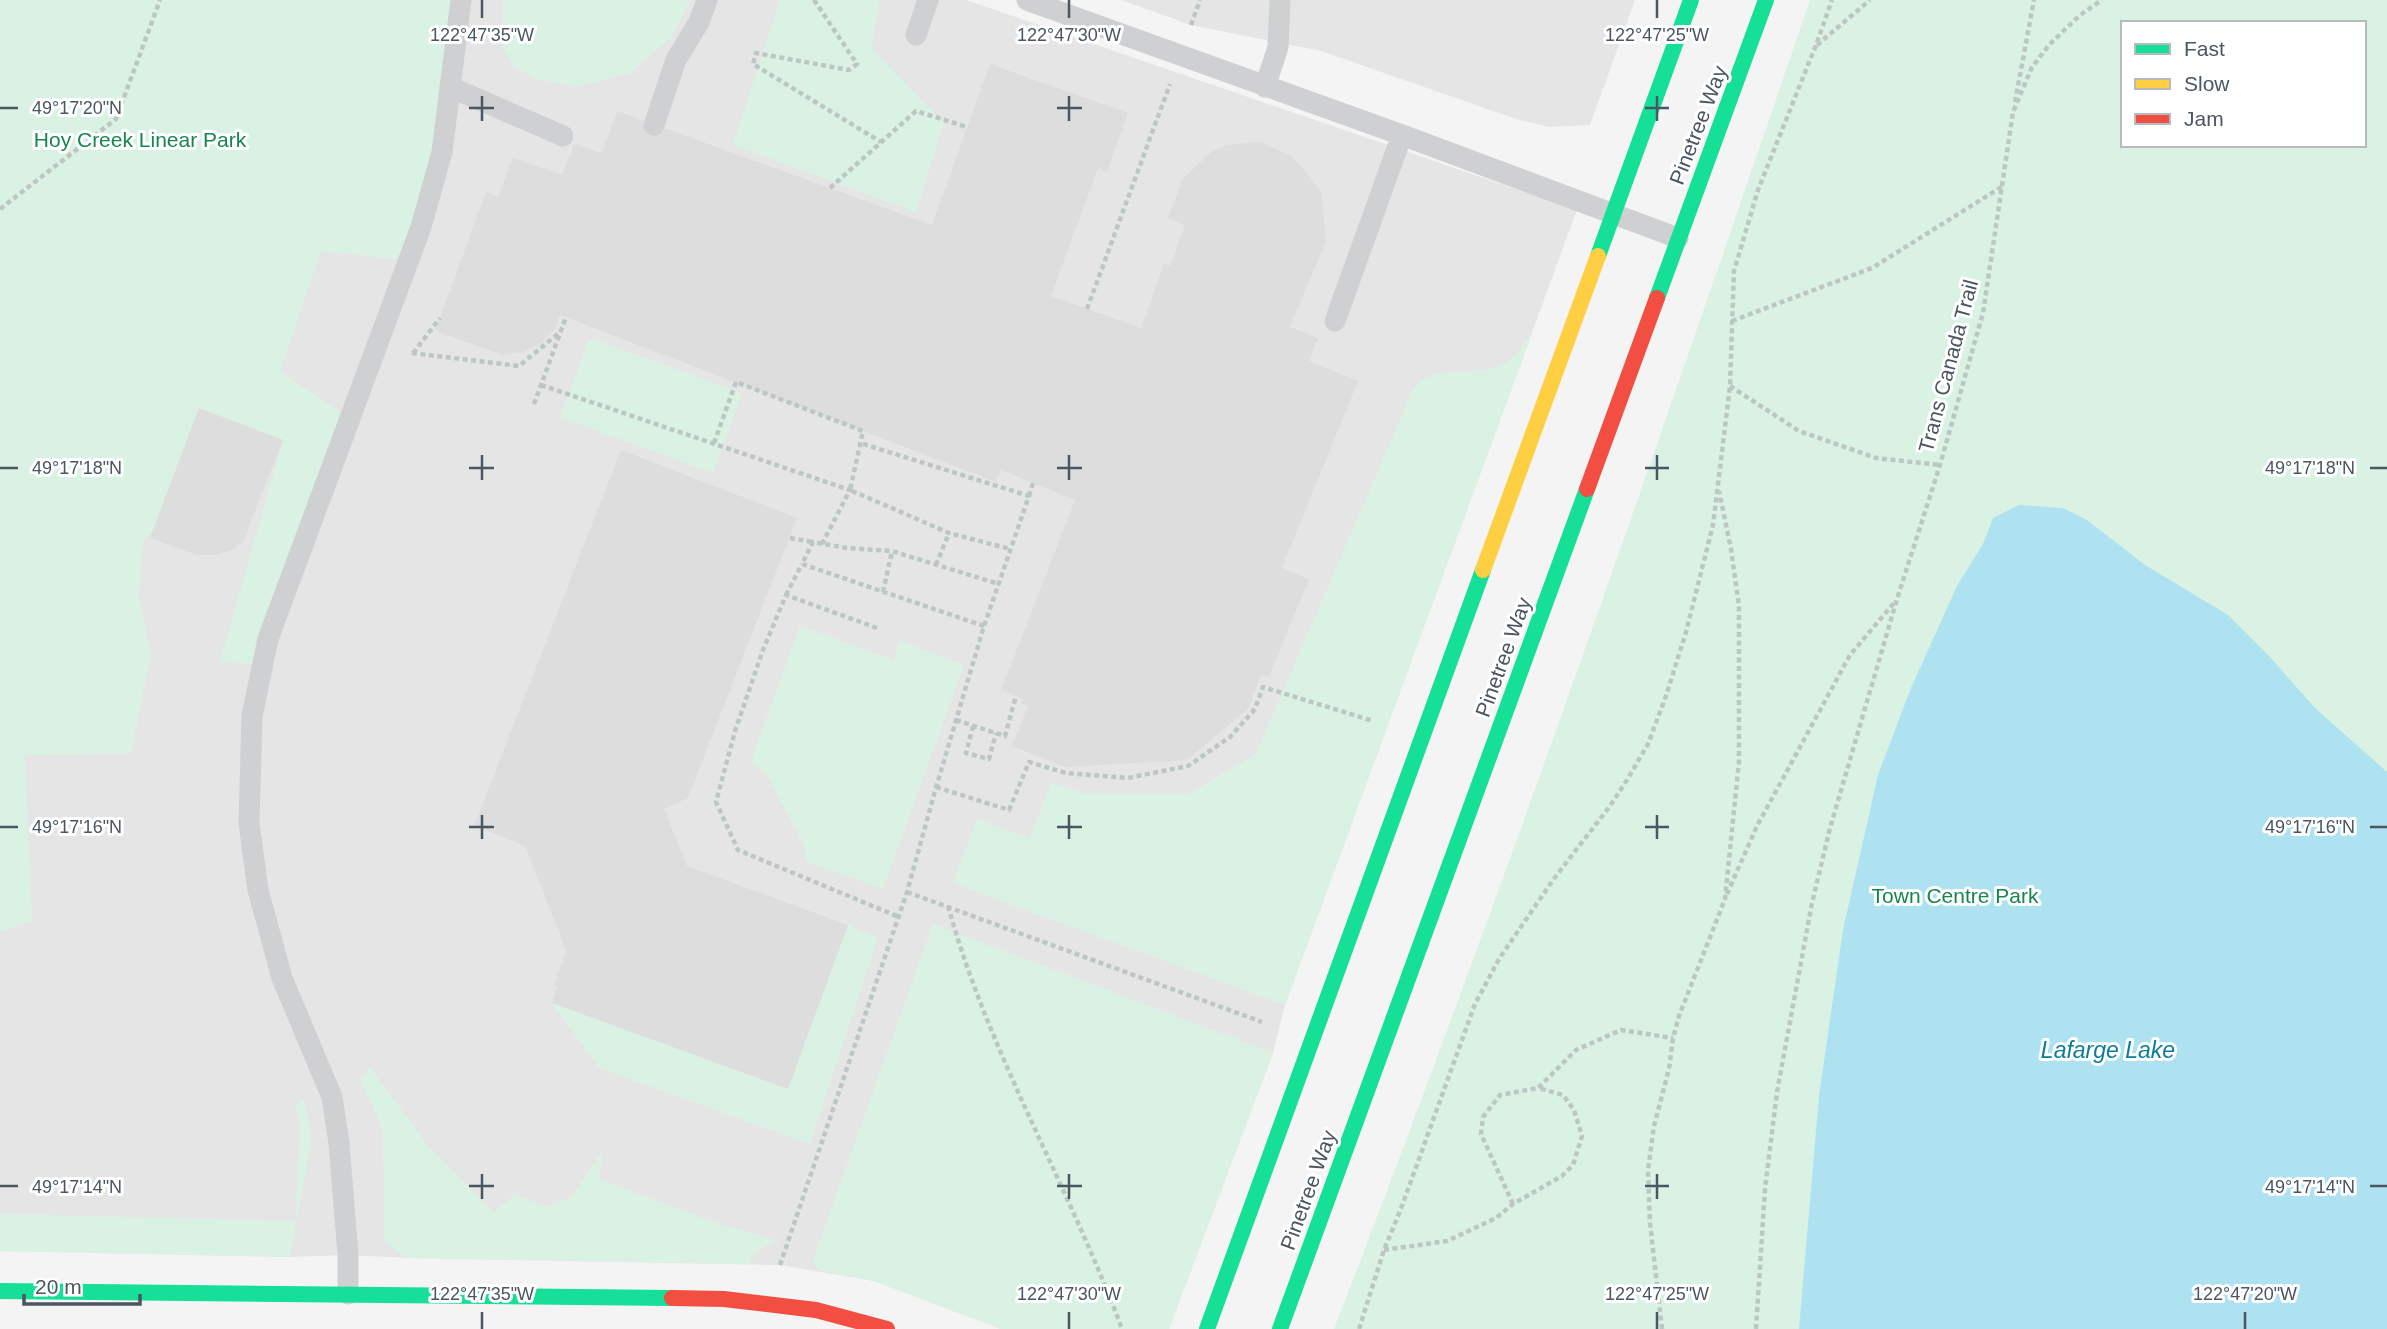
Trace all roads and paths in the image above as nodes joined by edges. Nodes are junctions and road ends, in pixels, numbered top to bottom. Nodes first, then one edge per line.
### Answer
1 (160, 0) edge
2 (461, 0) edge
3 (707, 0) edge
4 (814, 0) edge
5 (928, 0) edge
6 (1027, 0) edge
7 (1200, 0) edge
8 (1280, 0) edge
9 (1691, 0) edge
10 (1766, 0) edge
11 (1832, 0) edge
12 (1870, 0) edge
13 (2034, 0) edge
14 (2102, 0) edge
15 (1191, 25) dead end
16 (916, 35) dead end
17 (1816, 46) junction
18 (1170, 84) dead end
19 (450, 87) junction
20 (1265, 87) junction
21 (2013, 112) junction
22 (654, 125) dead end
23 (967, 127) dead end
24 (1402, 135) junction
25 (563, 136) dead end
26 (881, 142) junction
27 (2003, 186) junction
28 (830, 188) dead end
29 (0, 209) edge
30 (1613, 214) junction
31 (1678, 238) junction
32 (1087, 309) dead end
33 (566, 317) dead end
34 (440, 318) dead end
35 (1335, 321) dead end
36 (1732, 321) junction
37 (561, 332) junction
38 (541, 385) junction
39 (1730, 386) junction
40 (534, 404) dead end
41 (714, 443) junction
42 (860, 443) junction
43 (1940, 465) junction
44 (1033, 483) dead end
45 (1718, 487) junction
46 (849, 490) junction
47 (1029, 496) junction
48 (948, 533) junction
49 (790, 538) dead end
50 (813, 542) junction
51 (822, 544) junction
52 (1010, 549) junction
53 (892, 551) junction
54 (802, 564) junction
55 (936, 565) junction
56 (999, 584) junction
57 (883, 592) junction
58 (786, 595) junction
59 (1897, 599) junction
60 (985, 626) junction
61 (877, 628) dead end
62 (1016, 696) dead end
63 (956, 720) junction
64 (1373, 721) dead end
65 (973, 726) junction
66 (996, 733) junction
67 (936, 787) junction
68 (907, 892) junction
69 (1726, 899) junction
70 (948, 906) junction
71 (899, 918) junction
72 (1262, 1022) dead end
73 (1673, 1038) junction
74 (1538, 1088) junction
75 (1513, 1204) junction
76 (1384, 1250) junction
77 (780, 1265) dead end
78 (0, 1291) edge
79 (348, 1294) junction
80 (887, 1329) edge
81 (1122, 1329) edge
82 (1207, 1329) edge
83 (1280, 1329) edge
84 (1359, 1329) edge
85 (1662, 1329) edge
86 (1756, 1329) edge

1 - 29 path
2 - 19 lane
3 - 22 lane
4 - 26 path
5 - 16 lane
6 - 20 lane
7 - 15 path
8 - 20 lane
9 - 30 main road
10 - 31 main road, Pinetree Way
11 - 17 path
12 - 17 path
13 - 21 path
14 - 21 path, Trans Canada Trail
17 - 36 path
18 - 32 path
19 - 25 lane
19 - 79 lane
20 - 24 lane
21 - 27 path, Trans Canada Trail
23 - 26 path
24 - 30 lane
24 - 35 lane
26 - 28 path
27 - 36 path
27 - 43 path, Trans Canada Trail
30 - 31 lane
30 - 82 main road
31 - 83 main road, Pinetree Way
33 - 37 path
34 - 37 path
36 - 39 path
37 - 38 path
38 - 40 path
38 - 41 path
39 - 43 path, Trans Canada Trail
39 - 45 path
41 - 42 path
41 - 46 path
42 - 46 path
42 - 47 path
43 - 59 path
44 - 47 path
45 - 69 path
45 - 76 path
46 - 48 path
46 - 51 path
47 - 52 path
48 - 52 path
48 - 55 path
49 - 50 path
50 - 51 path
50 - 54 path
51 - 53 path
52 - 56 path
53 - 55 path
53 - 57 path
54 - 57 path
54 - 58 path
55 - 56 path
56 - 60 path
57 - 60 path
58 - 61 path
58 - 71 path
59 - 69 path
59 - 86 path
60 - 63 path
62 - 66 path
63 - 65 path
63 - 67 path
64 - 67 path
65 - 66 path
65 - 66 path
67 - 68 path
68 - 70 path
68 - 71 path
69 - 73 path
70 - 72 path
70 - 81 path
71 - 77 path
73 - 74 path
73 - 85 path
74 - 75 path
74 - 75 path
75 - 76 path
76 - 84 path
78 - 79 main road
79 - 80 main road

